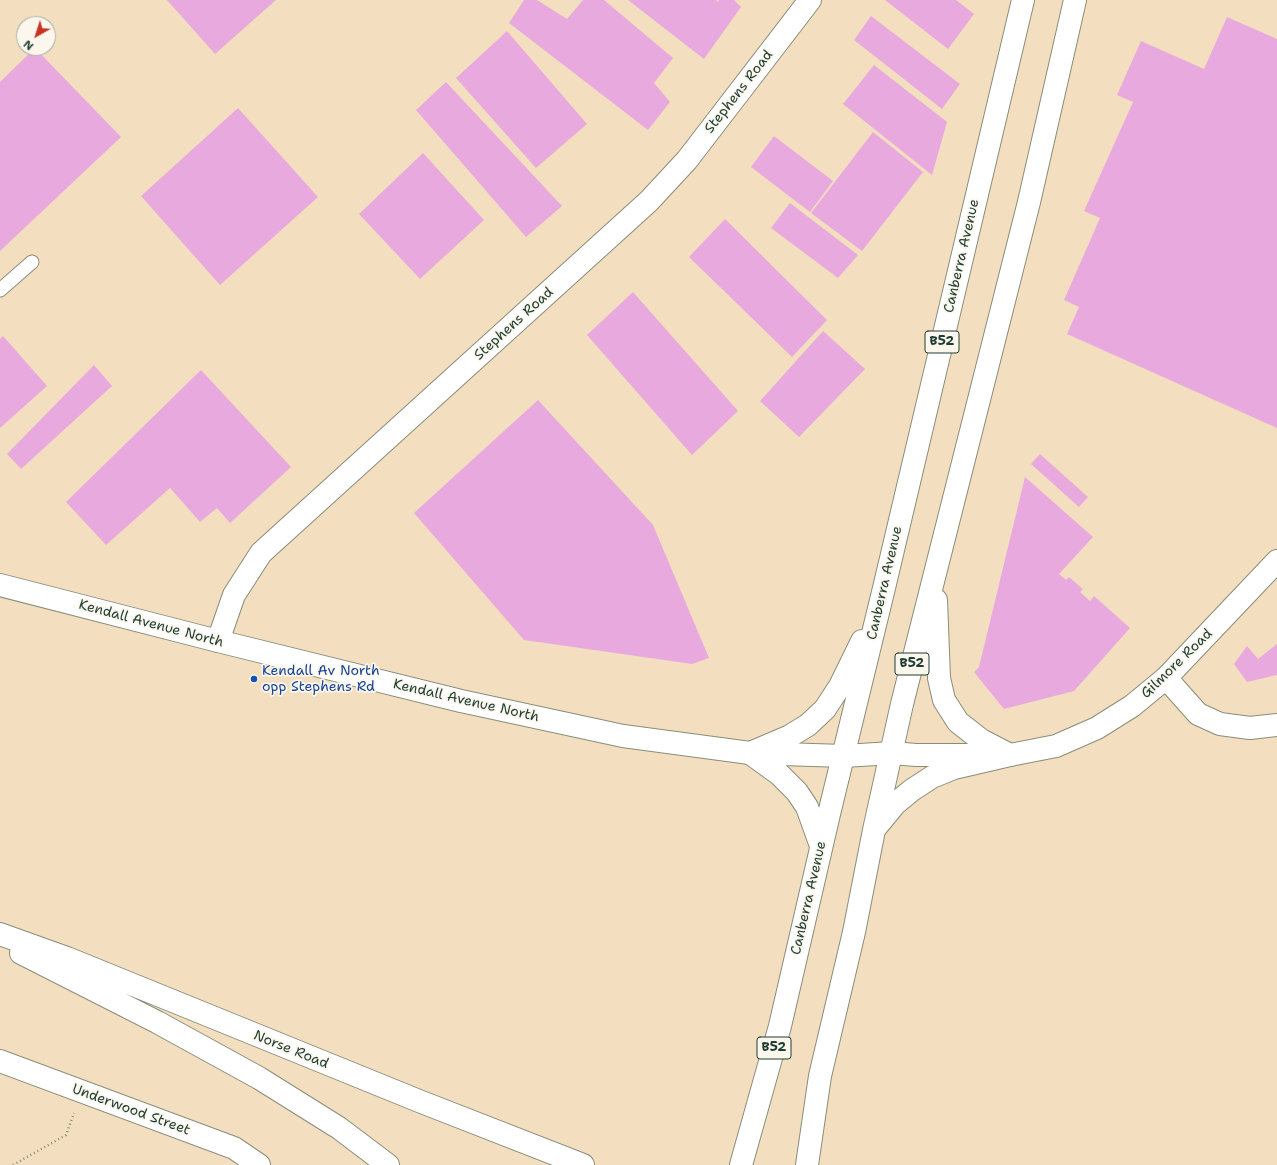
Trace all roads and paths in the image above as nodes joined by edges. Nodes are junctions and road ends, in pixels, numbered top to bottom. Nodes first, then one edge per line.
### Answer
1 (810, 0) edge
2 (1023, 0) edge
3 (1075, 0) edge
4 (32, 262) dead end
5 (0, 290) edge
6 (1277, 561) edge
7 (934, 575) junction
8 (0, 585) edge
9 (884, 588) junction
10 (218, 641) junction
11 (1166, 678) junction
12 (1277, 725) edge
13 (750, 753) junction
14 (892, 753) junction
15 (1010, 755) junction
16 (844, 756) junction
17 (874, 830) junction
18 (821, 846) junction
19 (0, 934) edge
20 (0, 941) edge
21 (0, 1061) edge
22 (81, 1092) junction
23 (13, 1165) edge
24 (259, 1165) edge
25 (388, 1165) edge
26 (583, 1165) edge
27 (741, 1165) edge
28 (807, 1165) edge

1 - 10 main road, Stephens Road
2 - 9 main road, Canberra Avenue / B52
3 - 7 main road, B52
4 - 5 lane
6 - 11 main road, Gilmore Road
7 - 14 main road, B52
7 - 15 main road
8 - 10 main road, Kendall Avenue North
9 - 13 main road
9 - 16 main road, Canberra Avenue / B52
10 - 13 main road, Kendall Avenue North
11 - 12 main road
11 - 15 main road, Gilmore Road
13 - 16 main road, Kendall Avenue North
13 - 18 main road
14 - 15 main road, Gilmore Road
14 - 16 main road, Gilmore Road
14 - 17 main road, B52
15 - 17 main road
16 - 18 main road, Canberra Avenue / B52
17 - 28 main road, B52
18 - 27 main road, Canberra Avenue / B52
19 - 26 main road, Norse Road
20 - 25 main road
21 - 22 main road, Underwood Street
22 - 23 path
22 - 24 main road, Underwood Street

